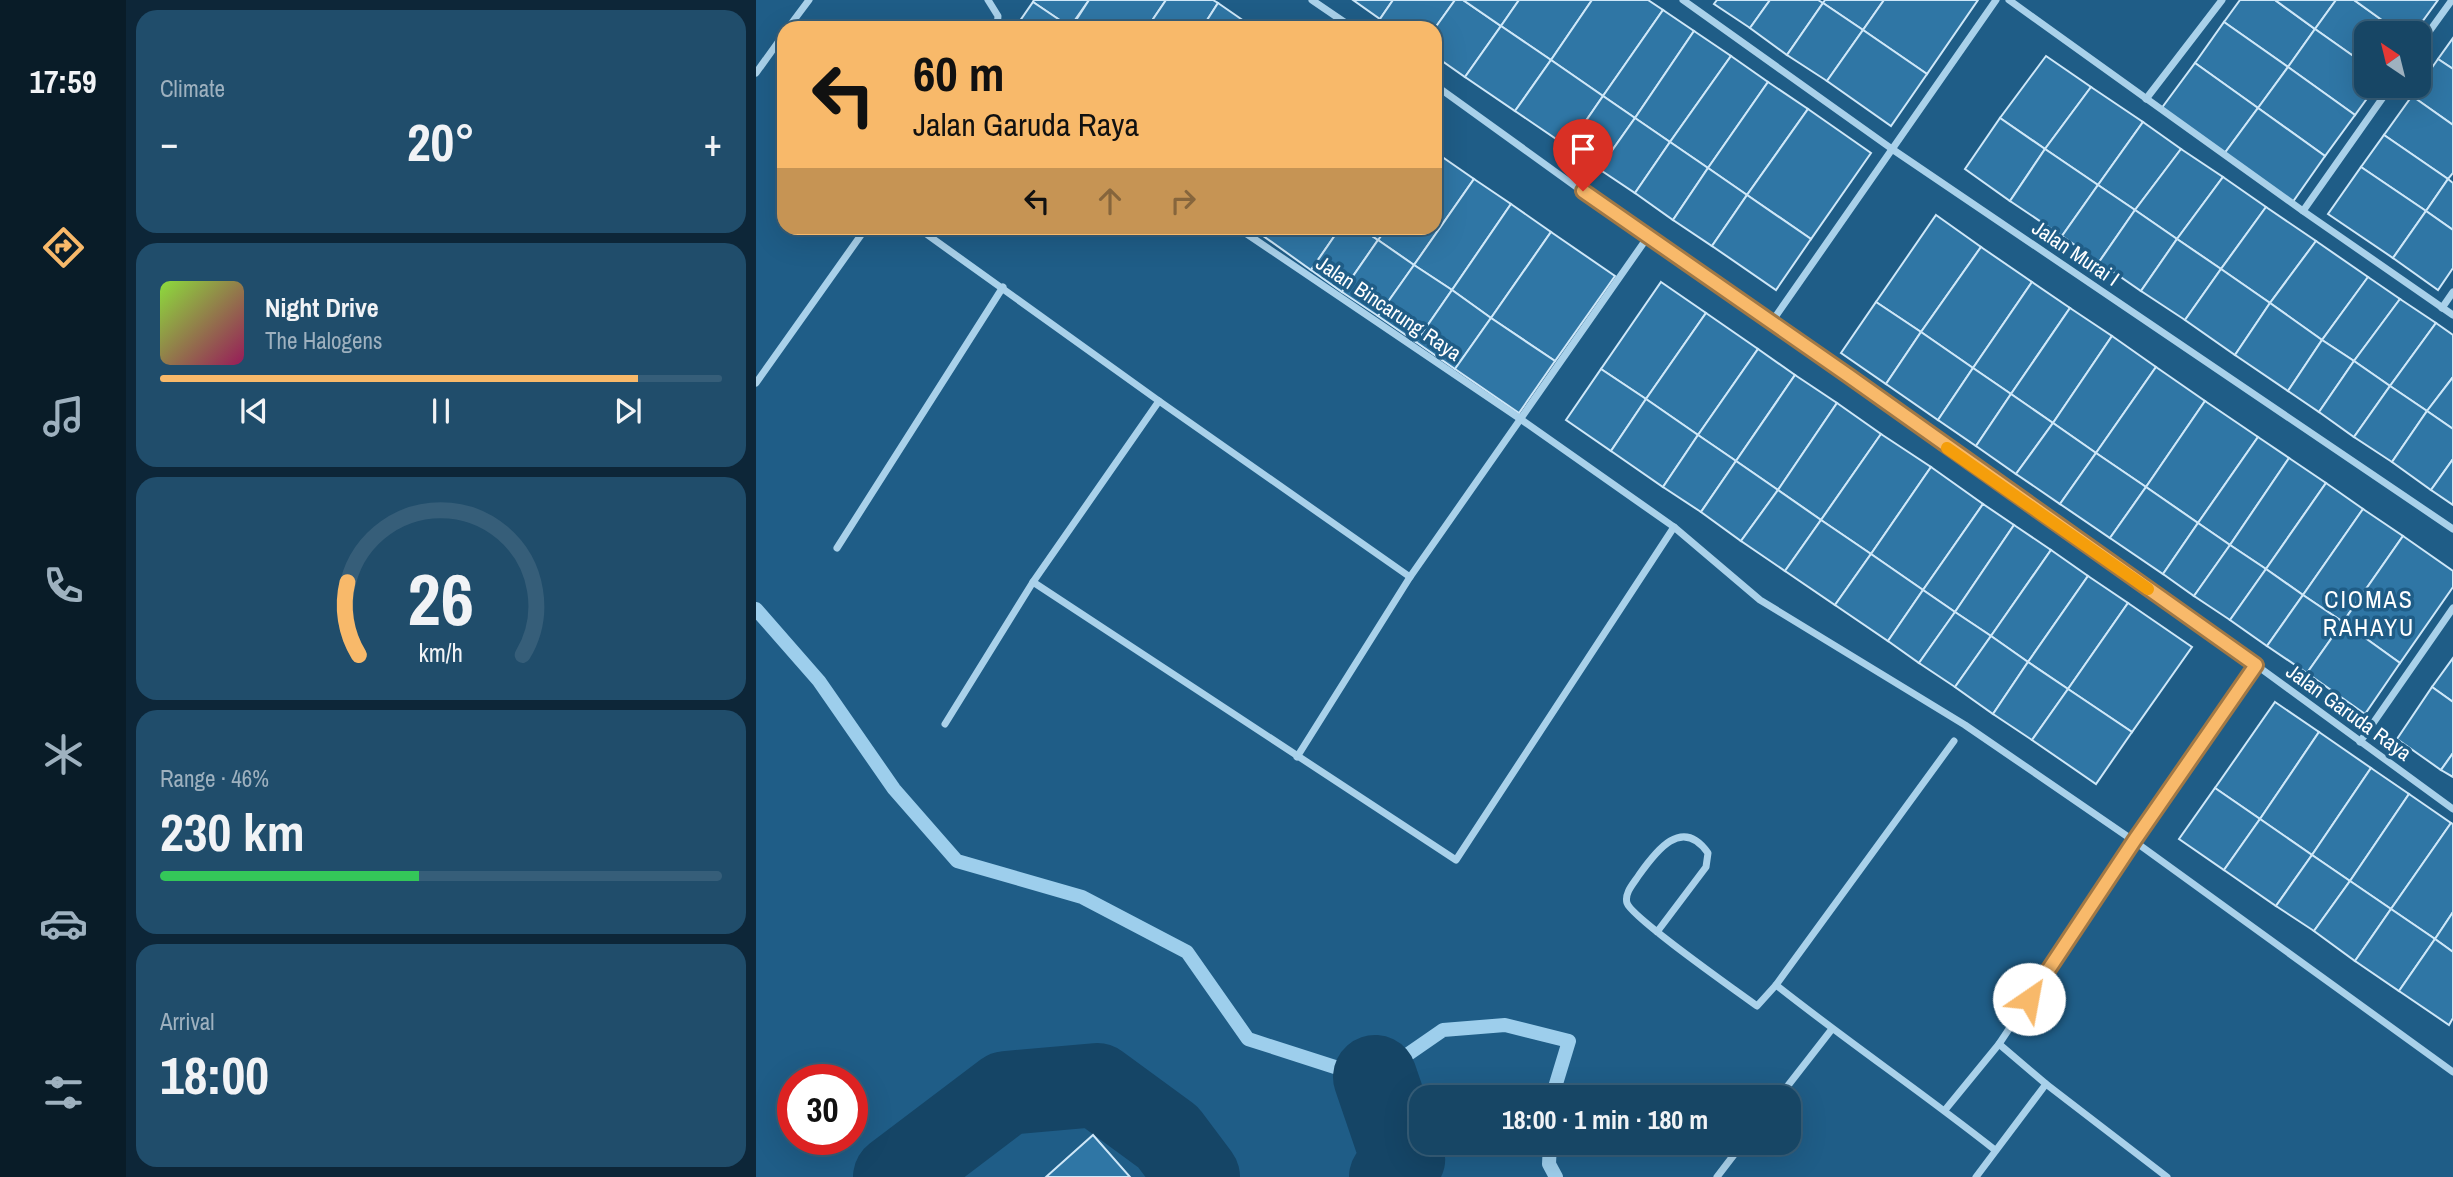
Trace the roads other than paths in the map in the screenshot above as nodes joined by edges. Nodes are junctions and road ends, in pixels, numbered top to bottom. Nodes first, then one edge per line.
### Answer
1 (809, 0) edge
2 (988, 0) edge
3 (1312, 0) edge
4 (1683, 0) edge
5 (1996, 0) edge
6 (2008, 0) edge
7 (2222, 0) edge
8 (2452, 0) edge
9 (794, 21) edge
10 (998, 21) edge
11 (1343, 21) edge
12 (2431, 29) edge
13 (777, 44) edge
14 (756, 73) edge
15 (1442, 90) edge
16 (2382, 98) edge
17 (2146, 99) junction
18 (1892, 149) junction
19 (2302, 211) junction
20 (861, 235) edge
21 (928, 235) edge
22 (1248, 235) edge
23 (1647, 237) junction
24 (1003, 287) junction
25 (2453, 292) edge
26 (2442, 308) junction
27 (2453, 315) edge
28 (1772, 323) junction
29 (756, 383) edge
30 (1159, 401) junction
31 (1519, 418) junction
32 (1674, 527) junction
33 (2453, 529) edge
34 (837, 548) dead end
35 (1410, 577) junction
36 (1034, 582) junction
37 (2453, 608) edge
38 (2256, 665) junction
39 (945, 724) dead end
40 (1954, 741) dead end
41 (2360, 742) junction
42 (1297, 757) junction
43 (2453, 809) edge
44 (2134, 841) junction
45 (1657, 932) junction
46 (1776, 985) junction
47 (1832, 1029) junction
48 (1999, 1044) junction
49 (2453, 1072) edge
50 (2046, 1084) junction
51 (1788, 1085) edge
52 (1945, 1110) junction
53 (1995, 1150) junction
54 (1734, 1155) edge
55 (1717, 1177) edge
56 (1976, 1177) edge
57 (2167, 1177) edge

1 - 9 street
2 - 10 street
3 - 11 street
4 - 18 street, Jalan Murai I
5 - 18 street
6 - 17 street
7 - 17 street
8 - 12 street
13 - 14 street
15 - 23 street, Jalan Garuda Raya
16 - 19 street
17 - 19 street
18 - 28 street
18 - 33 street, Jalan Murai I
19 - 26 street
20 - 29 street
21 - 24 street
22 - 31 street, Jalan Bincarung Raya
23 - 28 street, Jalan Garuda Raya
23 - 31 street
24 - 30 street
24 - 34 street
25 - 26 street
26 - 27 street
28 - 38 street, Jalan Garuda Raya
30 - 35 street
30 - 36 street
31 - 32 street, Jalan Bincarung Raya
31 - 35 street
32 - 42 street
32 - 44 street, Jalan Bincarung Raya
35 - 42 street
36 - 39 street
36 - 42 street
37 - 41 street
38 - 41 street, Jalan Garuda Raya
38 - 44 street
40 - 46 street
41 - 43 street, Jalan Garuda Raya
44 - 48 street
44 - 49 street, Jalan Bincarung Raya
45 - 45 street
45 - 46 street
46 - 47 street
47 - 51 street
47 - 52 street
48 - 50 street
48 - 52 street
50 - 53 street
50 - 57 street
52 - 53 street
53 - 56 street
54 - 55 street

